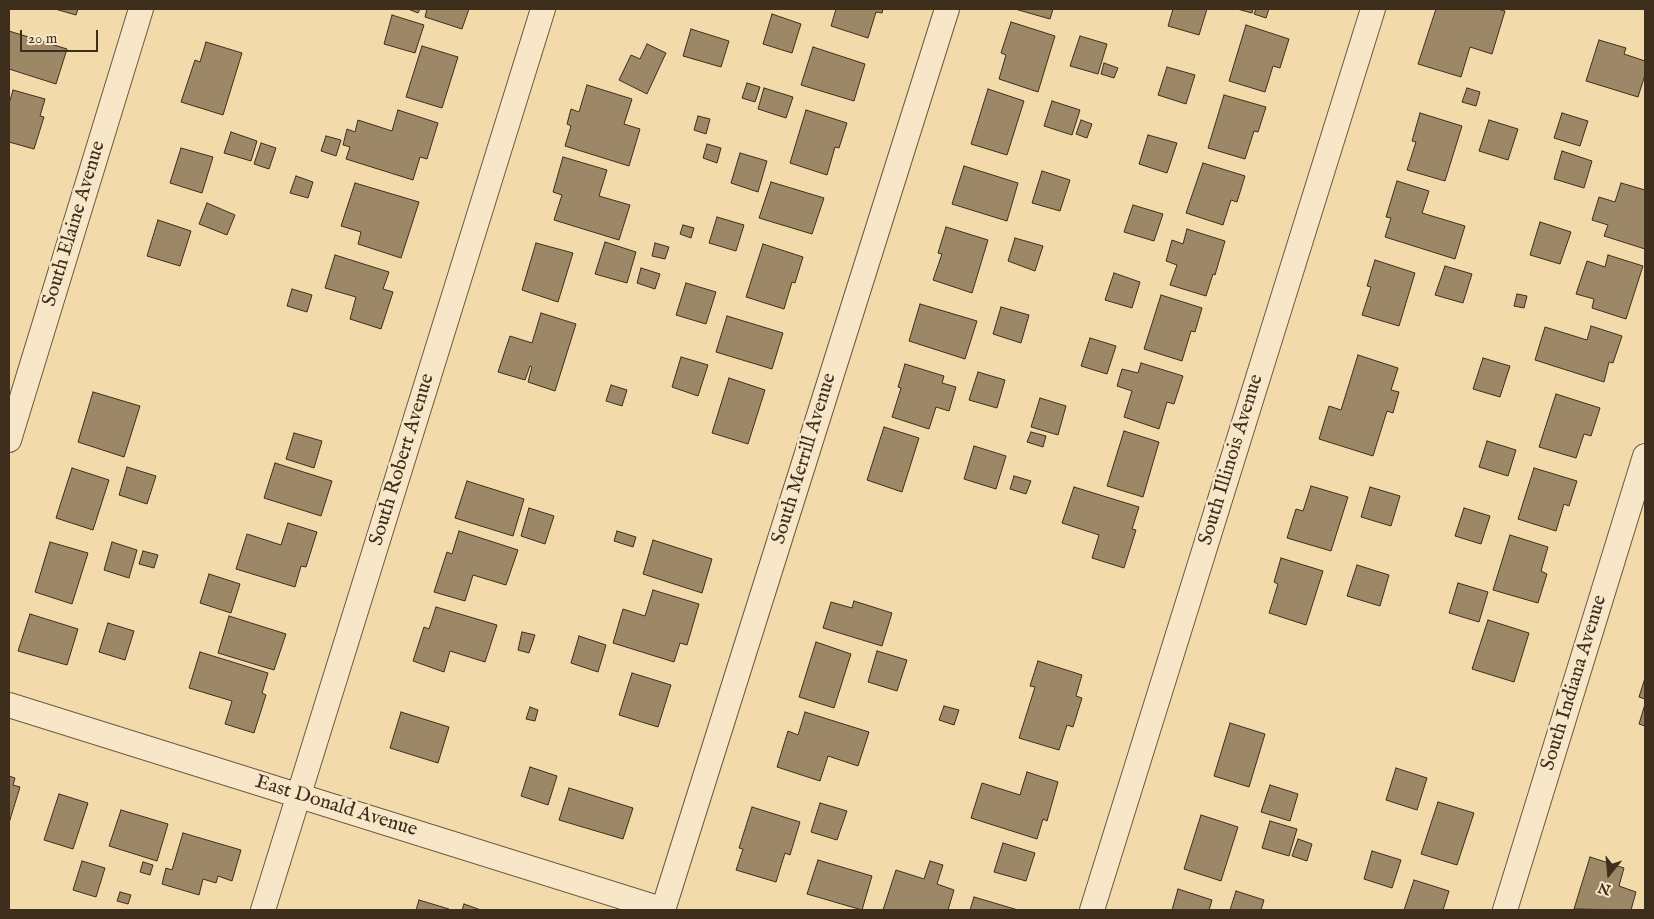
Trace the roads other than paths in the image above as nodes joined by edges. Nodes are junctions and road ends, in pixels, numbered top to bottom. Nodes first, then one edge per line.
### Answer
1 (141, 9) edge
2 (543, 9) edge
3 (947, 9) edge
4 (1373, 9) edge
5 (9, 440) edge
6 (1645, 456) edge
7 (9, 704) edge
8 (299, 795) junction
9 (263, 910) edge
10 (664, 910) edge
11 (1092, 910) edge
12 (1505, 910) edge

1 - 5 street, South Elaine Avenue
2 - 8 street, South Robert Avenue
3 - 10 street, South Merrill Avenue
4 - 11 street, South Illinois Avenue
6 - 12 street, South Indiana Avenue
7 - 8 street, East Donald Avenue
8 - 9 street, South Robert Avenue
8 - 10 street, East Donald Avenue

